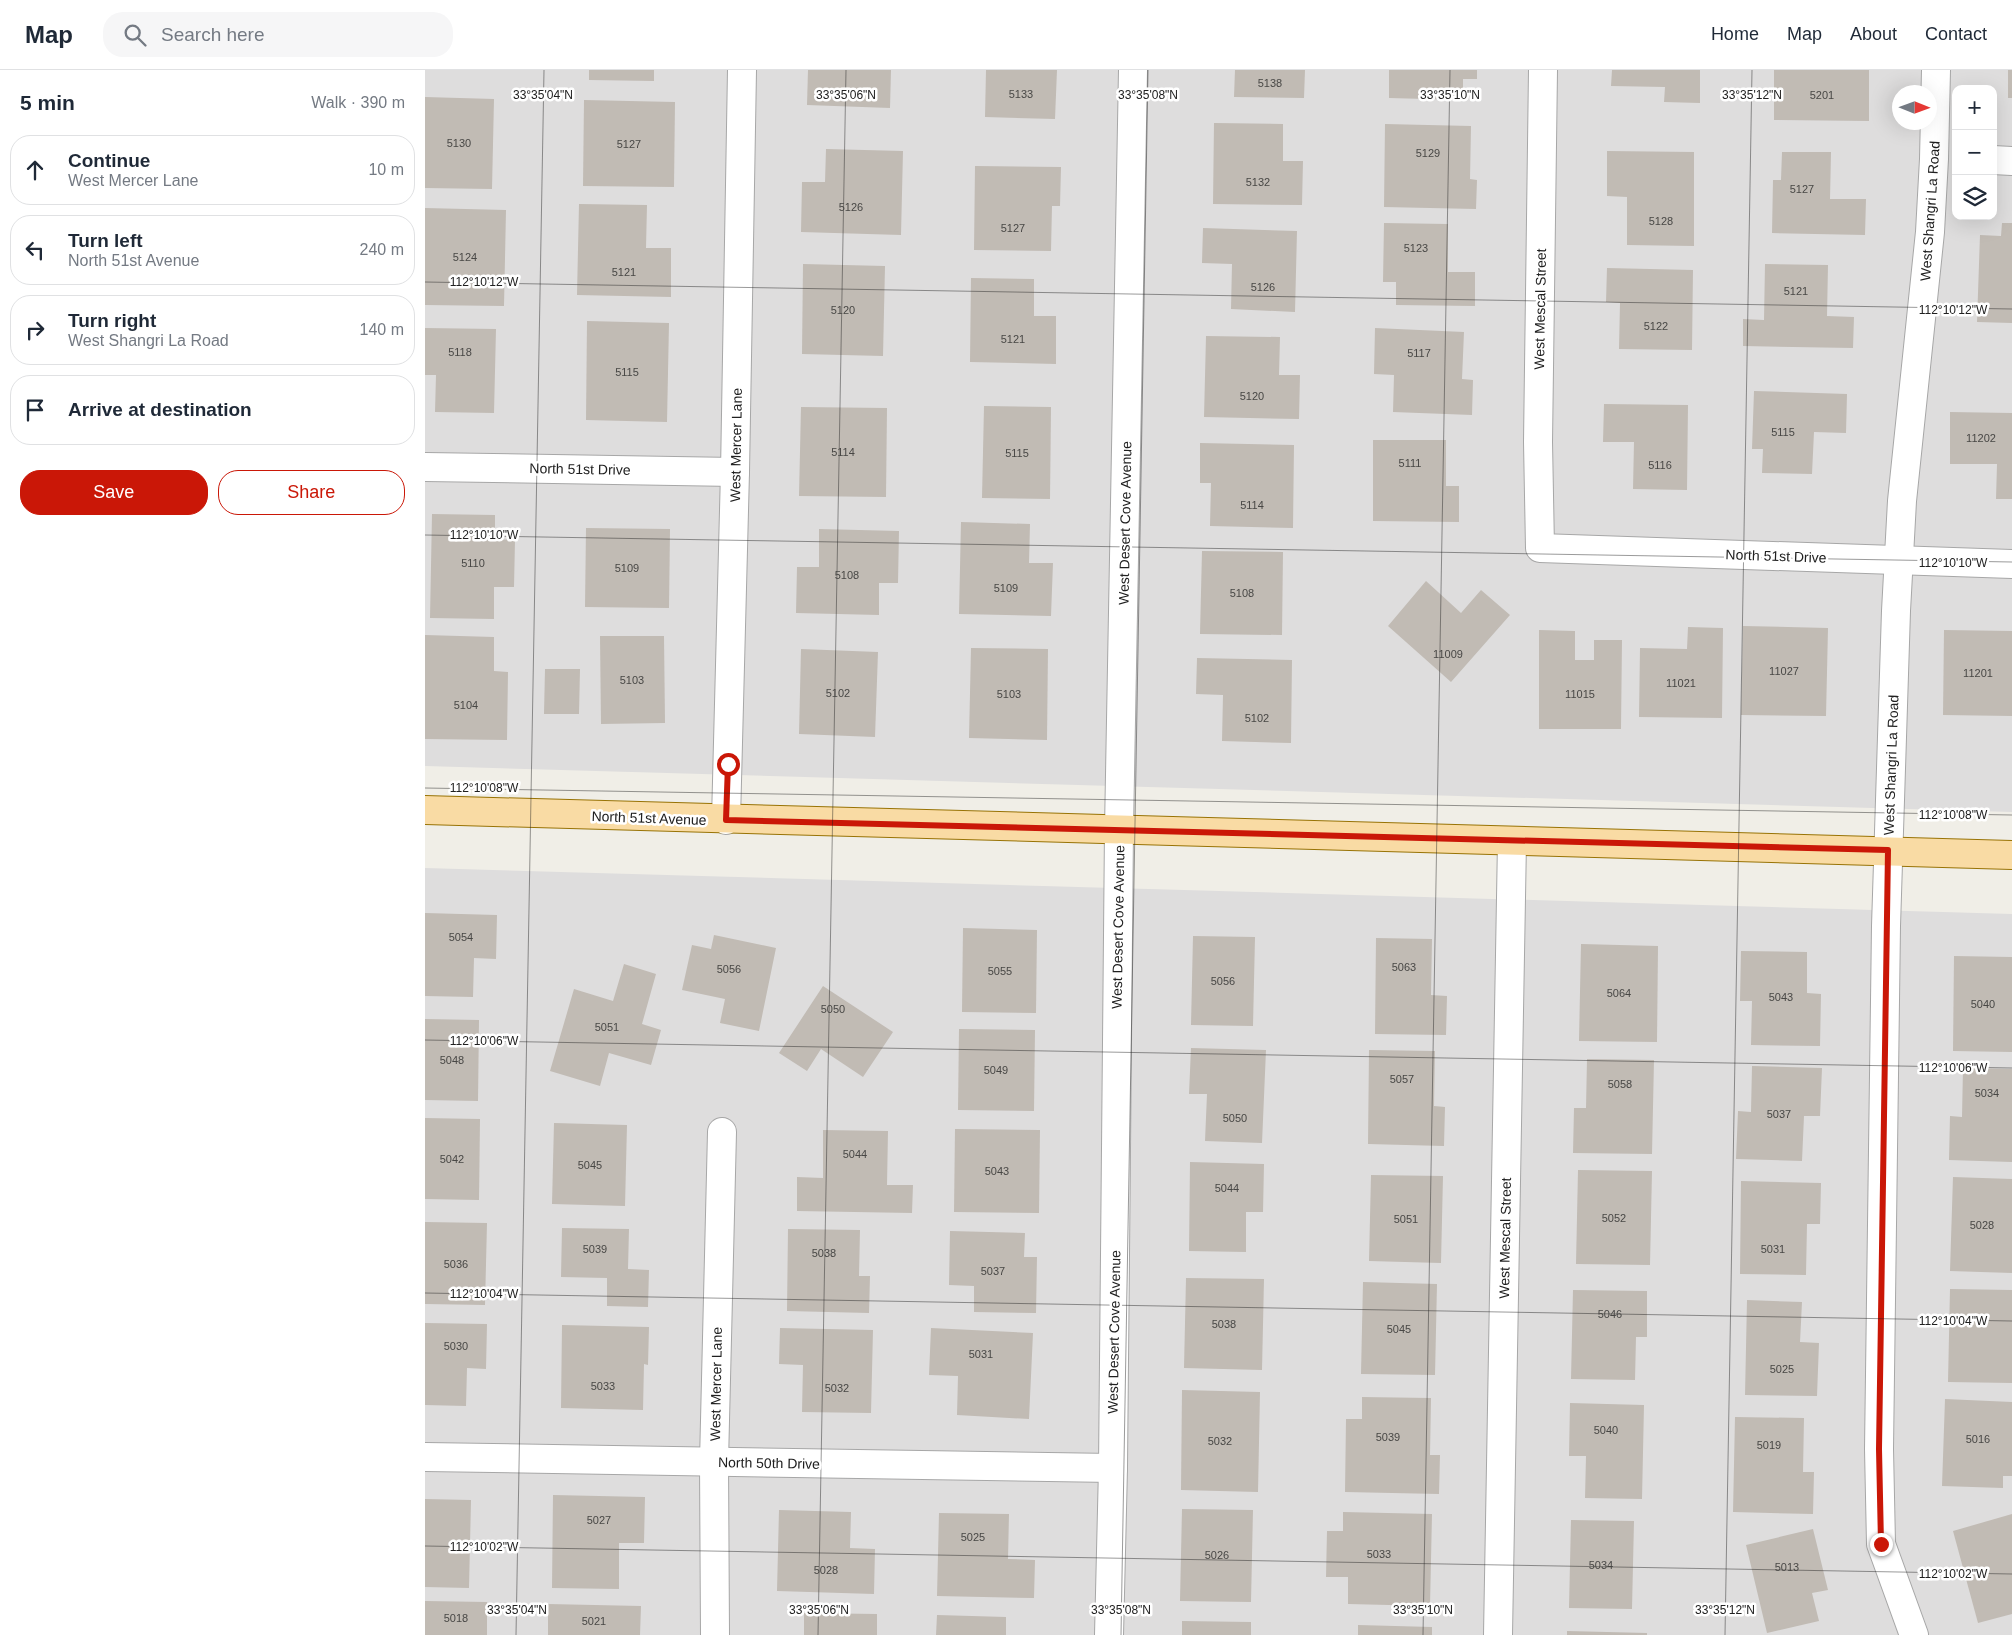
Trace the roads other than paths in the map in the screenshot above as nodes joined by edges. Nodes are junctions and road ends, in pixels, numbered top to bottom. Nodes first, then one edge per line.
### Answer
1 (743, 70) edge
2 (1133, 70) edge
3 (1543, 70) edge
4 (1936, 70) edge
5 (1945, 159) edge
6 (1997, 160) edge
7 (2012, 161) edge
8 (425, 467) edge
9 (735, 472) junction
10 (1540, 548) joint
11 (1899, 560) junction
12 (2012, 564) edge
13 (425, 810) edge
14 (726, 820) junction
15 (1119, 829) junction
16 (1512, 841) junction
17 (1888, 850) junction
18 (2012, 855) edge
19 (722, 1132) dead end
20 (425, 1457) edge
21 (714, 1462) junction
22 (1113, 1468) junction
23 (715, 1635) edge
24 (1109, 1635) edge
25 (1498, 1635) edge
26 (1914, 1635) edge

1 - 9 street, West Mercer Lane
2 - 15 street, West Desert Cove Avenue
3 - 10 street, West Mescal Street
4 - 5 street, West Shangri La Road
5 - 11 street, West Shangri La Road
6 - 7 street
8 - 9 street, North 51st Drive
9 - 14 street, West Mercer Lane
10 - 11 street, North 51st Drive
11 - 12 street, North 51st Drive
11 - 17 street, West Shangri La Road
13 - 14 main road, North 51st Avenue
14 - 15 main road, North 51st Avenue
15 - 16 main road, North 51st Avenue
15 - 22 street, West Desert Cove Avenue
16 - 17 main road, North 51st Avenue
16 - 25 street, West Mescal Street
17 - 18 main road, North 51st Avenue
17 - 26 street, West Shangri La Road
19 - 21 street, West Mercer Lane
20 - 21 street, North 50th Drive
21 - 22 street, North 50th Drive
21 - 23 street, West Mercer Lane
22 - 24 street, West Desert Cove Avenue

